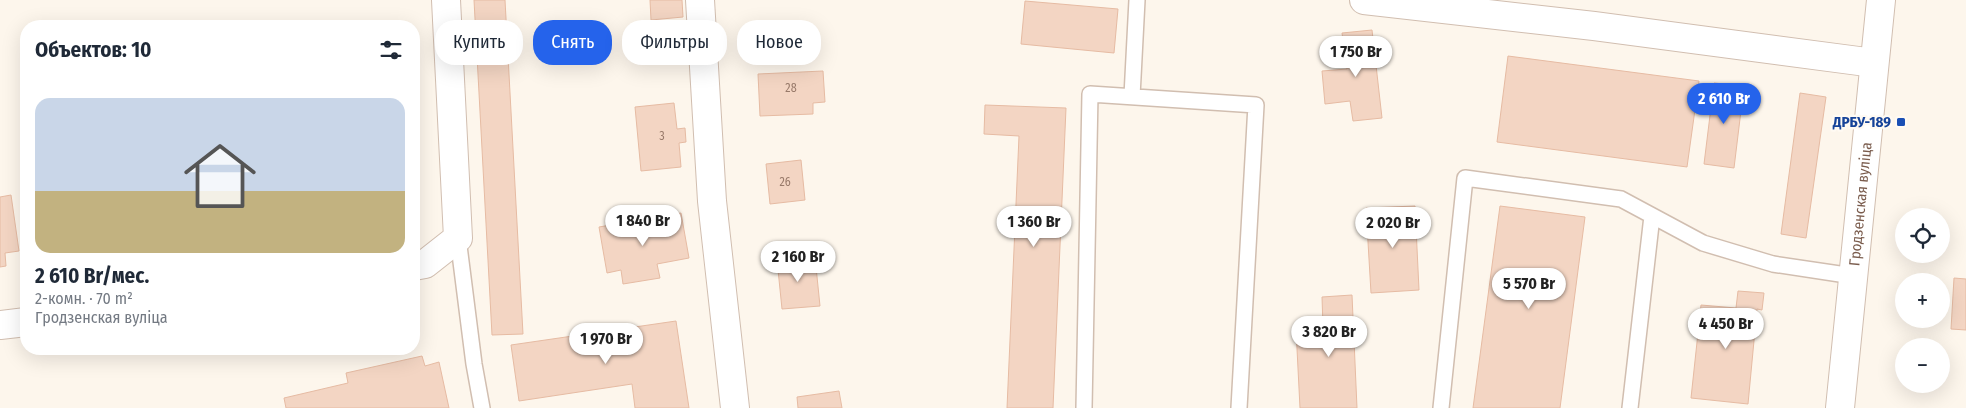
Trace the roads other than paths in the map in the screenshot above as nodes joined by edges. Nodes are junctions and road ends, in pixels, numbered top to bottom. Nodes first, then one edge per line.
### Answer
1 (446, 0) edge
2 (700, 0) edge
3 (1137, 0) edge
4 (1364, 0) edge
5 (1881, 0) edge
6 (1874, 63) junction
7 (1132, 96) junction
8 (1652, 216) junction
9 (458, 238) junction
10 (420, 265) edge
11 (1853, 276) junction
12 (20, 323) edge
13 (0, 325) edge
14 (482, 408) edge
15 (734, 408) edge
16 (1084, 408) edge
17 (1239, 408) edge
18 (1441, 408) edge
19 (1630, 408) edge
20 (1840, 408) edge

1 - 9 street
2 - 15 street
3 - 7 lane
4 - 6 street
5 - 6 street, Гродзенская вуліца
6 - 11 street, Гродзенская вуліца
7 - 16 lane
7 - 17 lane
8 - 11 lane
8 - 18 lane
8 - 19 lane
9 - 10 street
9 - 14 lane
11 - 20 street, Гродзенская вуліца
12 - 13 street

